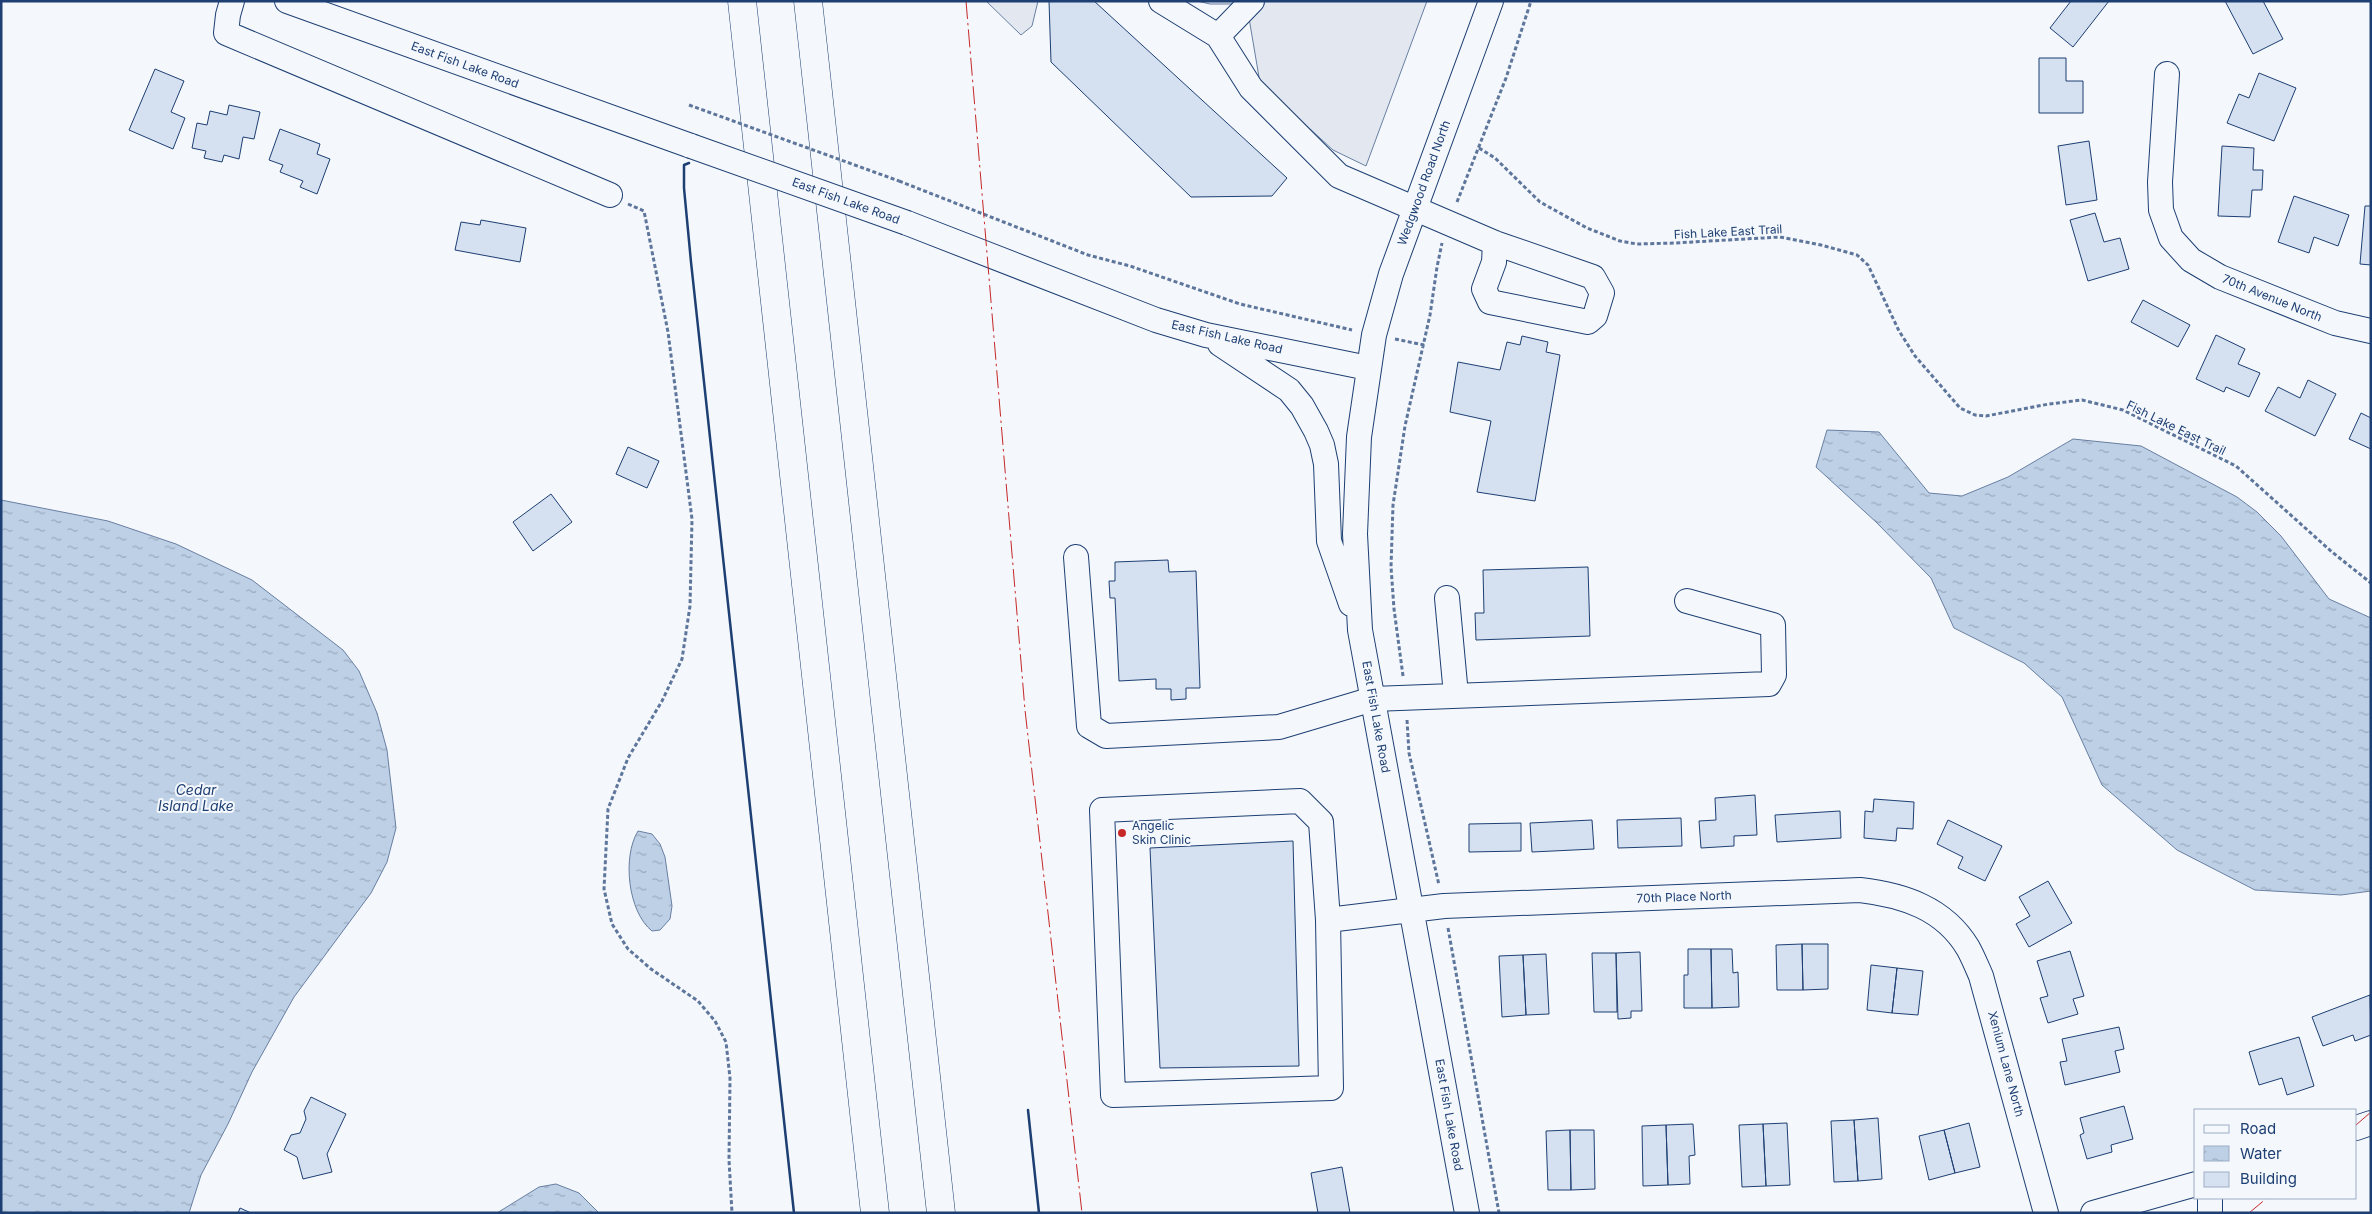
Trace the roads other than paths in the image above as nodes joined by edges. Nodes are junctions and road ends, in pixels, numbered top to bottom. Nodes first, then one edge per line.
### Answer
1 (232, 1) edge
2 (287, 1) edge
3 (742, 1) edge
4 (808, 1) edge
5 (1161, 1) edge
6 (1252, 1) edge
7 (1490, 1) edge
8 (1218, 36) junction
9 (2167, 74) dead end
10 (610, 195) road end
11 (1415, 208) junction
12 (1495, 243) junction
13 (2371, 331) edge
14 (1206, 335) junction
15 (1368, 368) junction
16 (1076, 557) dead end
17 (1447, 598) dead end
18 (1687, 602) dead end
19 (1360, 630) junction
20 (1456, 695) junction
21 (1373, 699) junction
22 (1412, 910) junction
23 (1328, 920) junction
24 (1948, 924) joint
25 (2371, 1123) edge
26 (2357, 1128) edge
27 (2194, 1185) edge
28 (2210, 1199) edge
29 (875, 1213) edge
30 (941, 1213) edge
31 (1467, 1213) edge
32 (2046, 1213) edge
33 (2092, 1213) edge
34 (2210, 1213) edge

1 - 10 street
2 - 14 street, East Fish Lake Road, bridge
3 - 29 highway
4 - 30 highway
5 - 8 street
6 - 8 street
7 - 11 street, Wedgwood Road North
8 - 11 street
9 - 13 street, 70th Avenue North
11 - 12 street
11 - 15 street, Wedgwood Road North
12 - 12 street
14 - 15 street, East Fish Lake Road
14 - 19 street
15 - 19 street, East Fish Lake Road
16 - 21 street
17 - 20 street
18 - 20 street
19 - 21 street, East Fish Lake Road
20 - 21 street
21 - 22 street, East Fish Lake Road
22 - 23 street, 70th Place North
22 - 24 street, 70th Place North
22 - 31 street, East Fish Lake Road
23 - 23 street
24 - 32 street, Xenium Lane North
25 - 26 street
27 - 33 street
28 - 34 street

